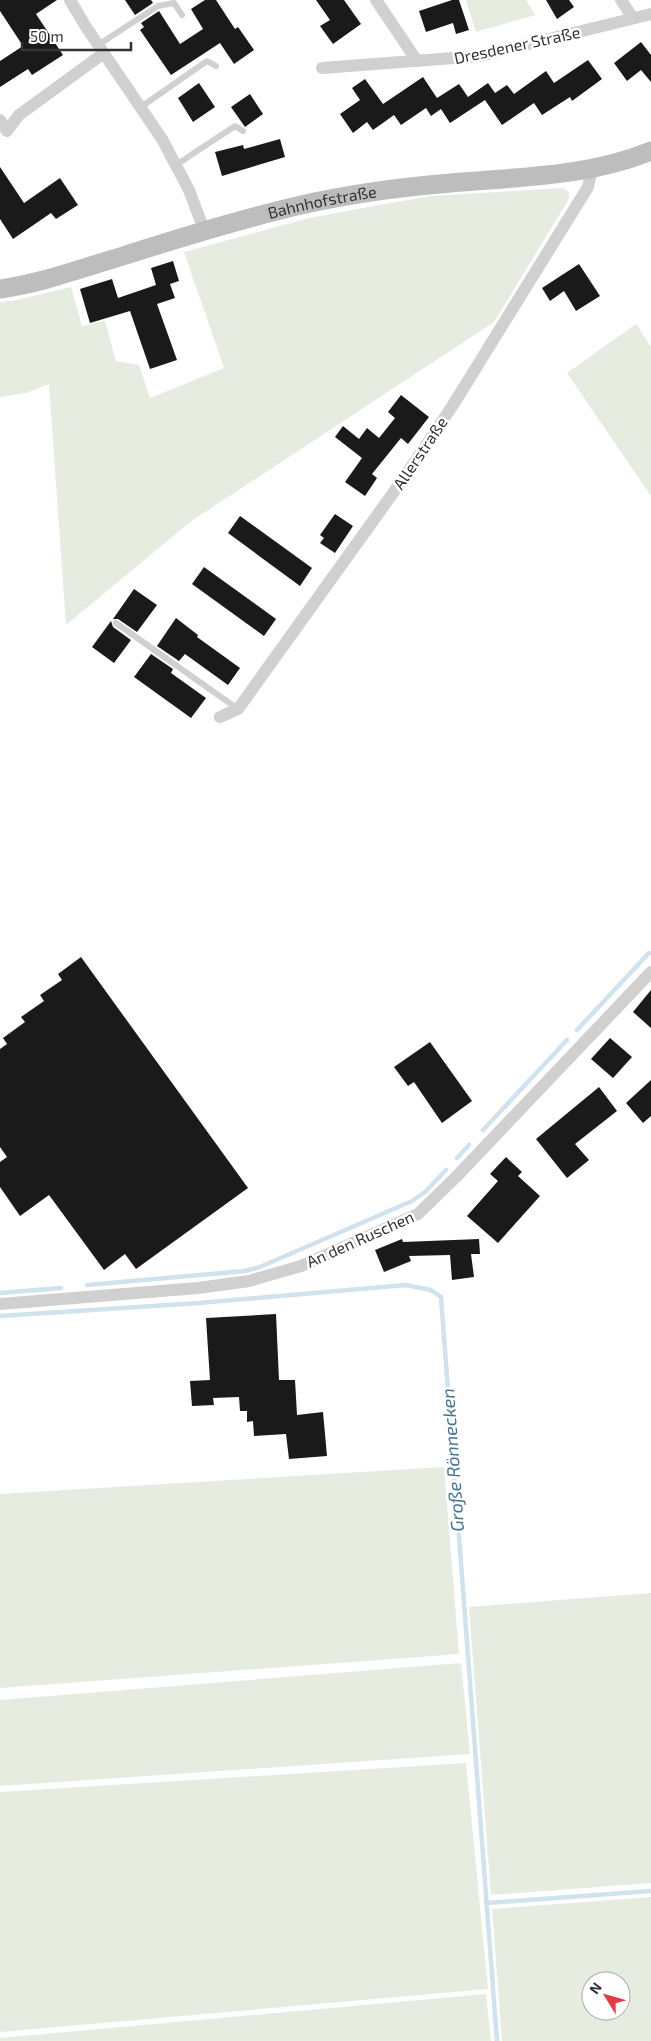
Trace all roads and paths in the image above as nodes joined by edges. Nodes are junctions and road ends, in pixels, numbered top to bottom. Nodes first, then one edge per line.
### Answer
1 (70, 0) edge
2 (376, 0) edge
3 (621, 0) edge
4 (651, 14) edge
5 (182, 15) dead end
6 (634, 18) junction
7 (101, 49) junction
8 (417, 61) junction
9 (216, 66) dead end
10 (322, 68) dead end
11 (141, 107) junction
12 (0, 120) edge
13 (243, 131) dead end
14 (651, 151) edge
15 (176, 165) junction
16 (592, 169) junction
17 (204, 230) junction
18 (0, 289) edge
19 (116, 622) dead end
20 (238, 709) junction
21 (220, 717) dead end
22 (651, 972) edge
23 (0, 1304) edge

1 - 7 street
2 - 8 street
3 - 6 street
4 - 6 street, Dresdener Straße
5 - 7 lane
6 - 8 street, Dresdener Straße
7 - 11 street
7 - 12 street
8 - 10 street, Dresdener Straße
9 - 11 lane
11 - 15 street
13 - 15 lane
14 - 16 street, Bahnhofstraße
15 - 17 street
16 - 17 street, Bahnhofstraße
16 - 20 street, Allerstraße
17 - 18 street, Bahnhofstraße
19 - 20 lane
20 - 21 street
22 - 23 street, An den Ruschen

